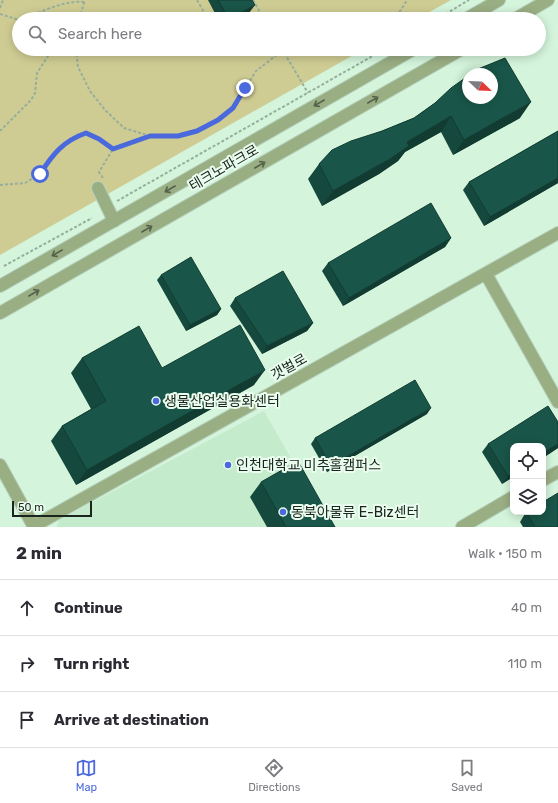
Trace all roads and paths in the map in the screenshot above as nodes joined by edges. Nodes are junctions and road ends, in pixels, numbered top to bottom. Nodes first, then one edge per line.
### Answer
1 (3, 0) edge
2 (197, 0) edge
3 (253, 0) edge
4 (407, 0) edge
5 (469, 0) edge
6 (499, 0) edge
7 (548, 0) edge
8 (84, 1) edge
9 (0, 8) edge
10 (40, 12) edge
11 (81, 12) edge
12 (204, 12) edge
13 (260, 12) edge
14 (399, 12) edge
15 (449, 12) edge
16 (478, 12) edge
17 (527, 12) edge
18 (0, 14) edge
19 (12, 18) edge
20 (48, 56) edge
21 (77, 56) edge
22 (275, 56) edge
23 (286, 56) edge
24 (373, 56) edge
25 (402, 56) edge
26 (450, 56) edge
27 (308, 94) junction
28 (0, 131) edge
29 (150, 136) junction
30 (113, 149) junction
31 (99, 172) dead end
32 (0, 185) edge
33 (98, 188) dead end
34 (116, 202) dead end
35 (92, 218) dead end
36 (114, 221) junction
37 (558, 233) edge
38 (4, 266) dead end
39 (486, 274) junction
40 (0, 286) edge
41 (0, 313) edge
42 (556, 395) edge
43 (0, 465) edge
44 (558, 472) edge
45 (545, 479) edge
46 (510, 500) edge
47 (34, 527) edge
48 (462, 527) edge

1 - 9 path
2 - 12 path
3 - 13 path
4 - 14 path
5 - 15 path
6 - 16 street
7 - 17 street
8 - 10 path
8 - 11 path
18 - 19 path
20 - 28 path
21 - 29 path
22 - 29 path
23 - 27 path
24 - 27 path
25 -> 36 street, 테크노파크로
41 -> 26 street, 테크노파크로
27 - 34 path
29 - 30 path
30 - 31 path
30 - 32 path
33 - 36 street
35 - 38 path
36 -> 40 street, 테크노파크로
37 - 39 street, 갯벌로
39 - 42 street
39 - 47 street, 갯벌로
43 - 47 street, 갯벌로
44 - 45 street
46 - 48 street

